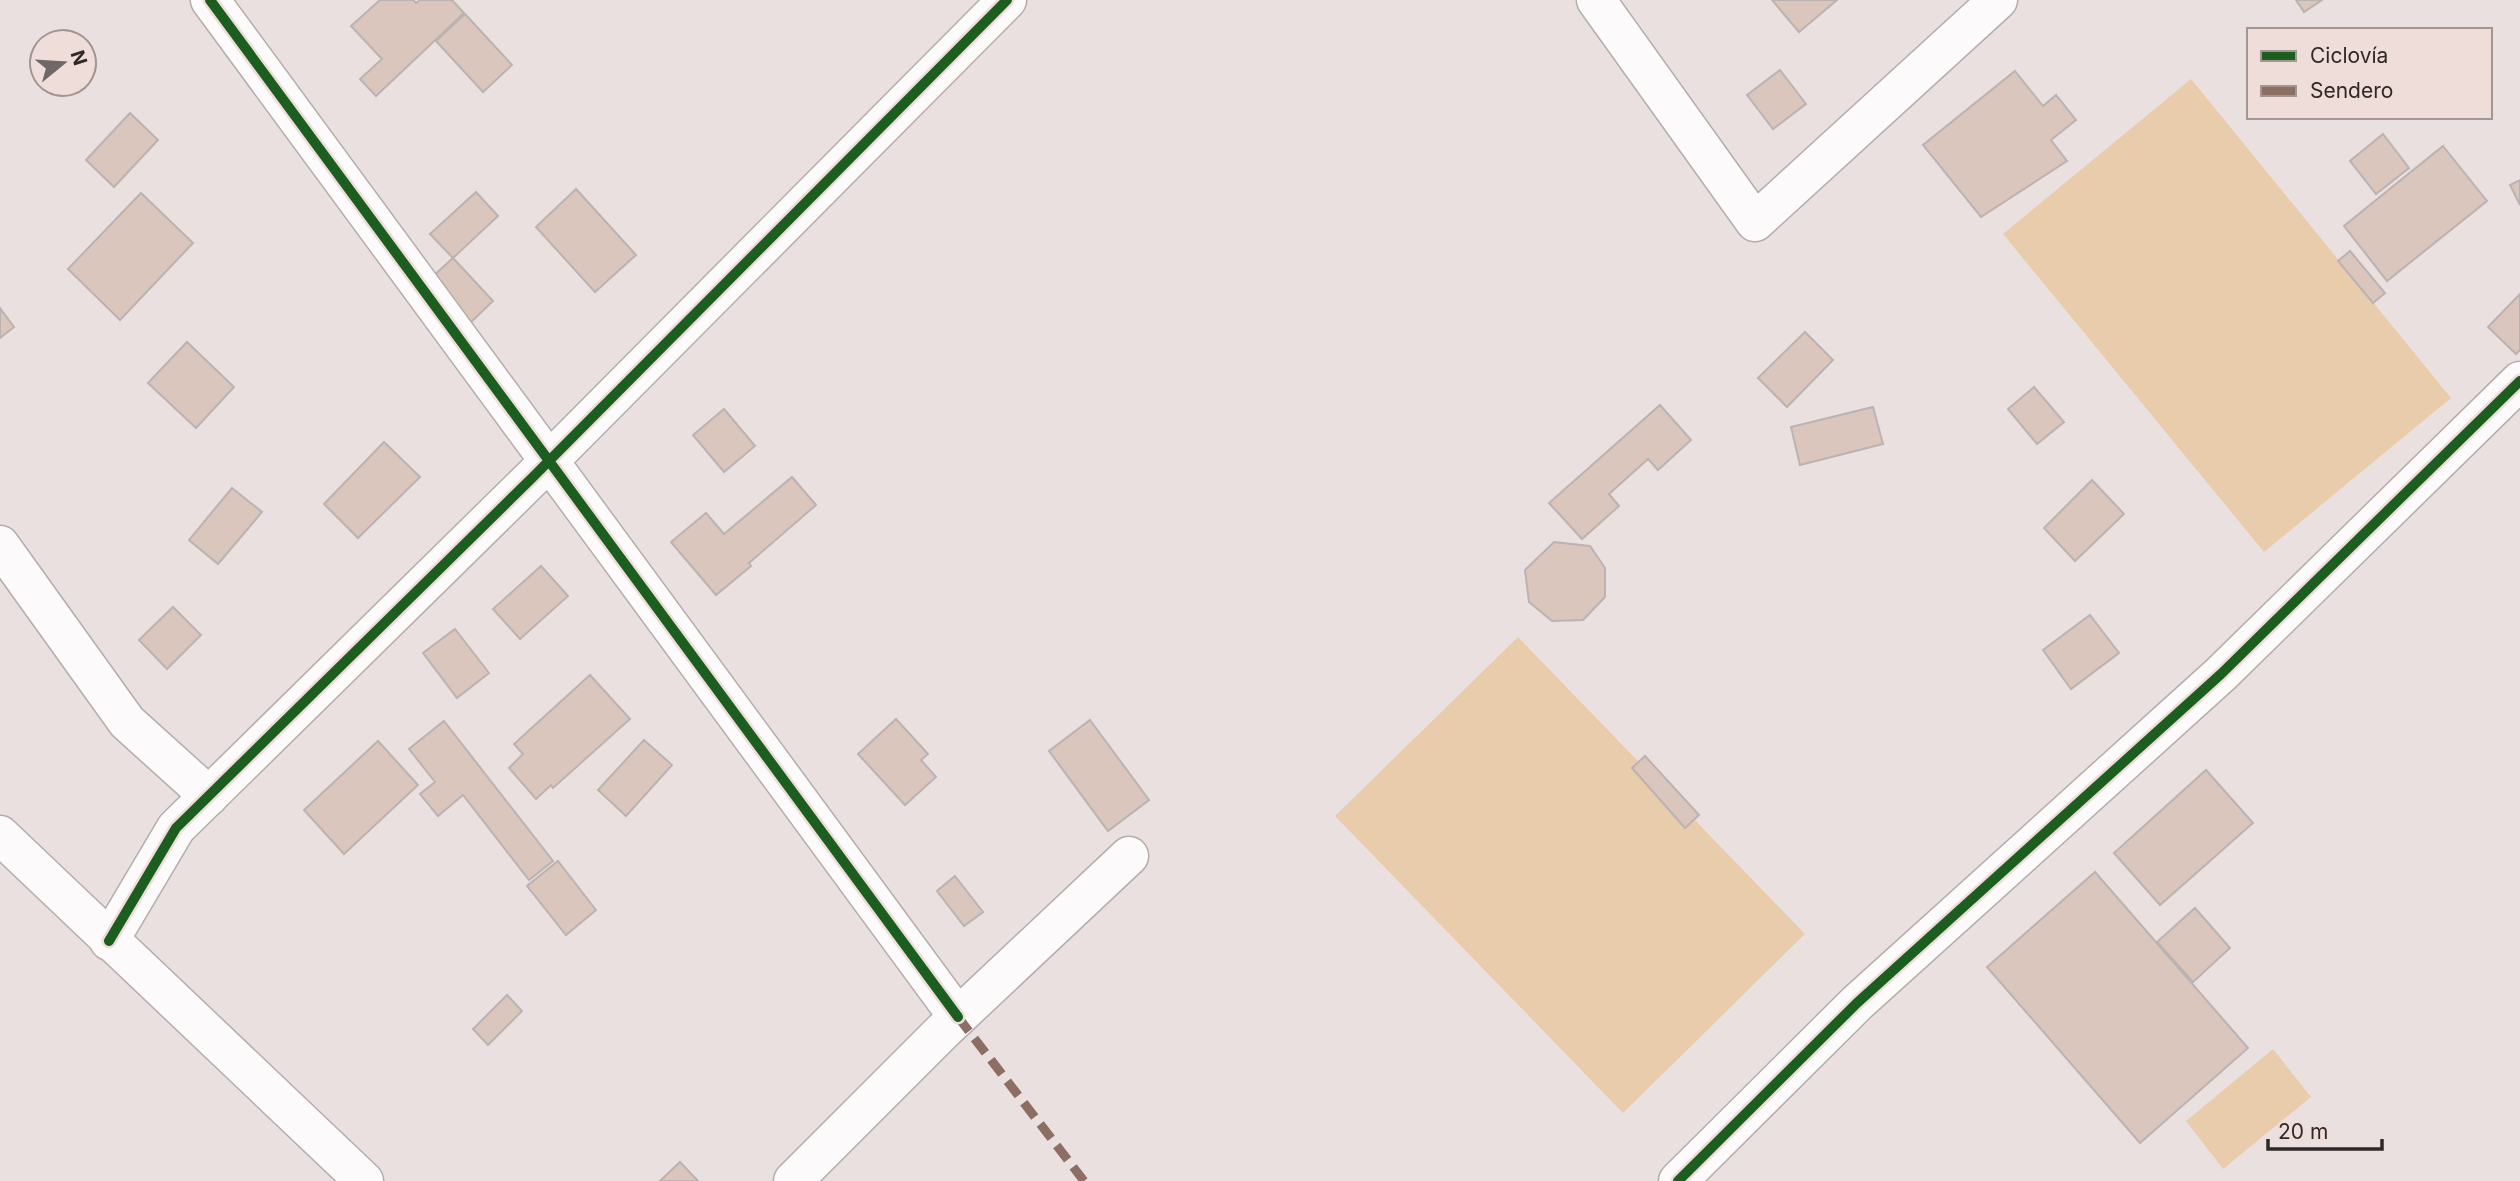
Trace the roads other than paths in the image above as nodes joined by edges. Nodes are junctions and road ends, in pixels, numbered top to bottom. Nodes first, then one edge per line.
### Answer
1 (210, 0) edge
2 (1007, 0) edge
3 (1596, 0) edge
4 (1998, 0) edge
5 (2520, 381) edge
6 (549, 460) junction
7 (0, 545) edge
8 (209, 796) junction
9 (0, 835) edge
10 (1129, 856) dead end
11 (108, 941) junction
12 (958, 1017) junction
13 (365, 1181) edge
14 (793, 1181) edge
15 (1678, 1181) edge

1 - 6 street
2 - 6 street
3 - 4 street
5 - 15 street
6 - 8 street
6 - 12 street
7 - 8 street
8 - 11 street
9 - 11 street
10 - 12 street
11 - 13 street
12 - 14 street

